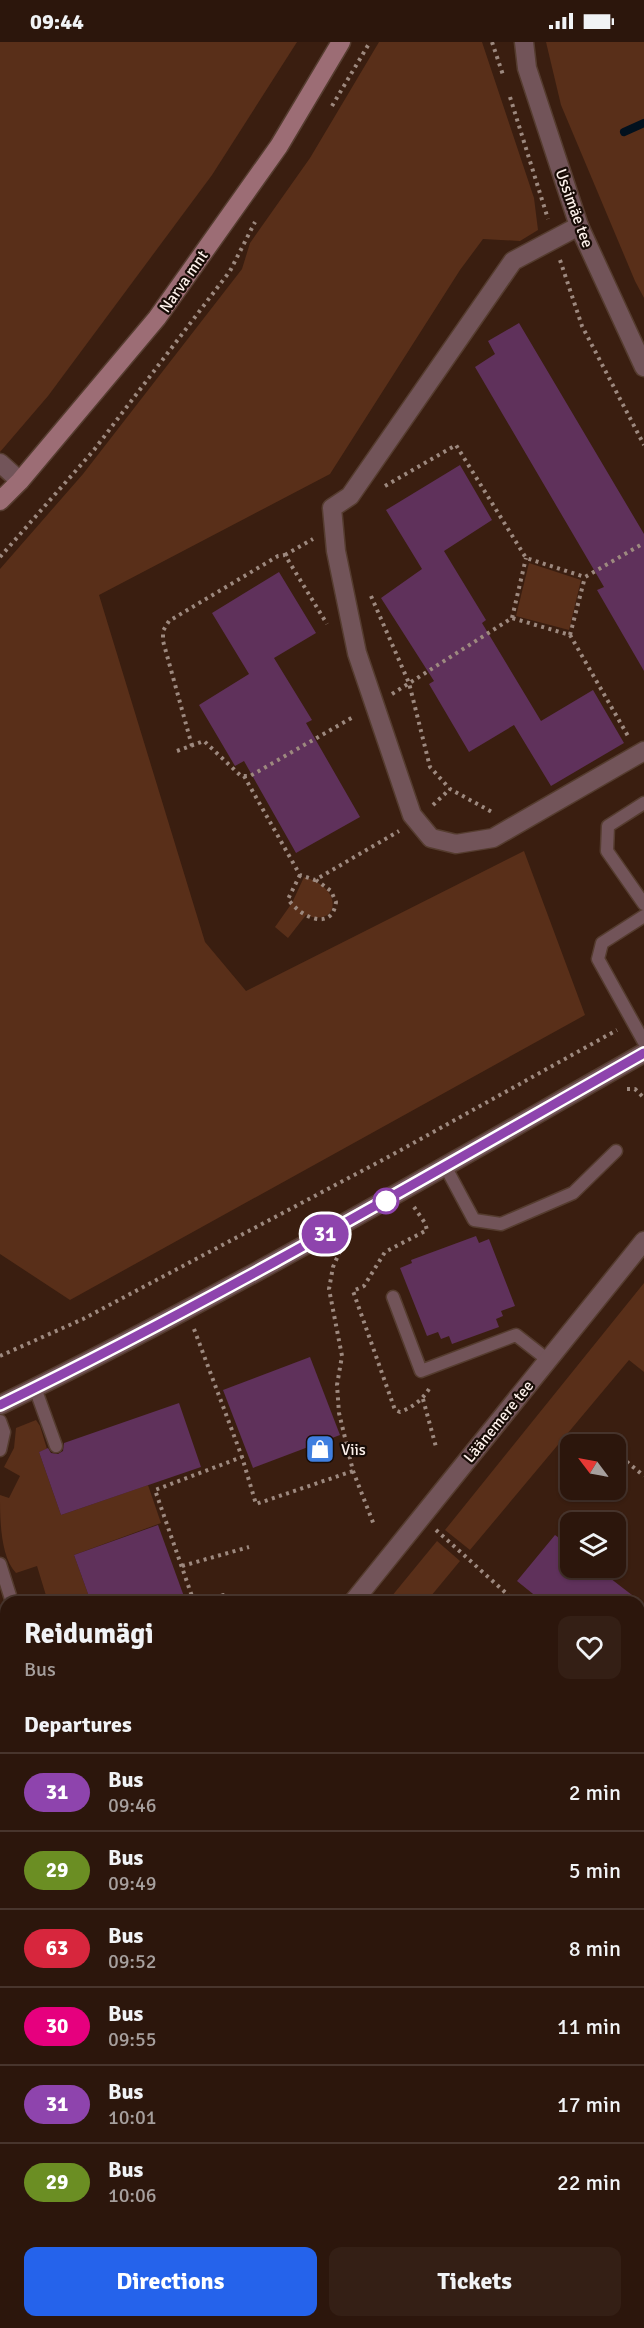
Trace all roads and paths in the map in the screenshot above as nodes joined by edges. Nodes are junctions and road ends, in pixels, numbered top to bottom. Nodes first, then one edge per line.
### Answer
1 (341, 42) edge
2 (517, 42) edge
3 (524, 42) edge
4 (527, 68) junction
5 (579, 226) junction
6 (644, 367) edge
7 (0, 463) edge
8 (20, 481) junction
9 (385, 487) dead end
10 (0, 501) edge
11 (644, 543) edge
12 (526, 558) junction
13 (585, 577) junction
14 (366, 587) dead end
15 (512, 618) junction
16 (331, 629) dead end
17 (570, 634) junction
18 (409, 683) junction
19 (375, 705) junction
20 (192, 746) junction
21 (177, 751) dead end
22 (641, 753) edge
23 (244, 776) junction
24 (450, 789) junction
25 (644, 803) edge
26 (417, 820) junction
27 (524, 820) junction
28 (300, 875) junction
29 (315, 880) junction
30 (644, 904) edge
31 (644, 916) edge
32 (632, 1022) junction
33 (644, 1042) edge
34 (644, 1053) edge
35 (624, 1088) dead end
36 (644, 1098) edge
37 (616, 1151) dead end
38 (445, 1166) junction
39 (414, 1207) dead end
40 (644, 1240) edge
41 (342, 1247) dead end
42 (393, 1297) dead end
43 (194, 1328) dead end
44 (0, 1356) edge
45 (548, 1360) junction
46 (35, 1388) junction
47 (423, 1398) dead end
48 (0, 1405) edge
49 (410, 1409) dead end
50 (0, 1421) edge
51 (56, 1446) dead end
52 (436, 1447) dead end
53 (0, 1450) edge
54 (242, 1457) junction
55 (626, 1461) edge
56 (353, 1471) junction
57 (644, 1476) edge
58 (374, 1525) dead end
59 (434, 1528) dead end
60 (249, 1547) dead end
61 (0, 1564) edge
62 (182, 1566) junction
63 (10, 1596) edge
64 (193, 1596) edge
65 (358, 1596) edge
66 (509, 1596) edge

1 - 8 main road, Narva mnt
2 - 4 street
3 - 4 street, Ussimäe tee
4 - 5 street, Ussimäe tee
5 - 6 street, Ussimäe tee
5 - 19 street
7 - 8 street
8 - 10 main road, Narva mnt
9 - 12 path
11 - 13 path
12 - 13 path
12 - 15 path
13 - 17 path
14 - 18 path
15 - 17 path
15 - 18 path
16 - 20 path
17 - 22 path
18 - 19 path
18 - 24 path
19 - 23 path
19 - 26 street
20 - 21 path
20 - 23 path
22 - 27 street
23 - 28 path
24 - 26 path
24 - 27 path
25 - 30 lane
26 - 27 street
26 - 29 path
28 - 29 path
28 - 29 path
31 - 32 lane
32 - 33 lane
32 - 44 path
34 - 38 street
35 - 36 path
37 - 38 lane
38 - 46 street
39 - 49 path
40 - 45 street, Läänemere tee
41 - 56 path
42 - 45 lane
43 - 54 path
45 - 65 street, Läänemere tee
46 - 48 street
46 - 51 lane
47 - 52 path
50 - 53 lane
54 - 56 path
54 - 62 path
55 - 57 path
56 - 58 path
59 - 66 path
60 - 62 path
61 - 63 lane
62 - 64 path

